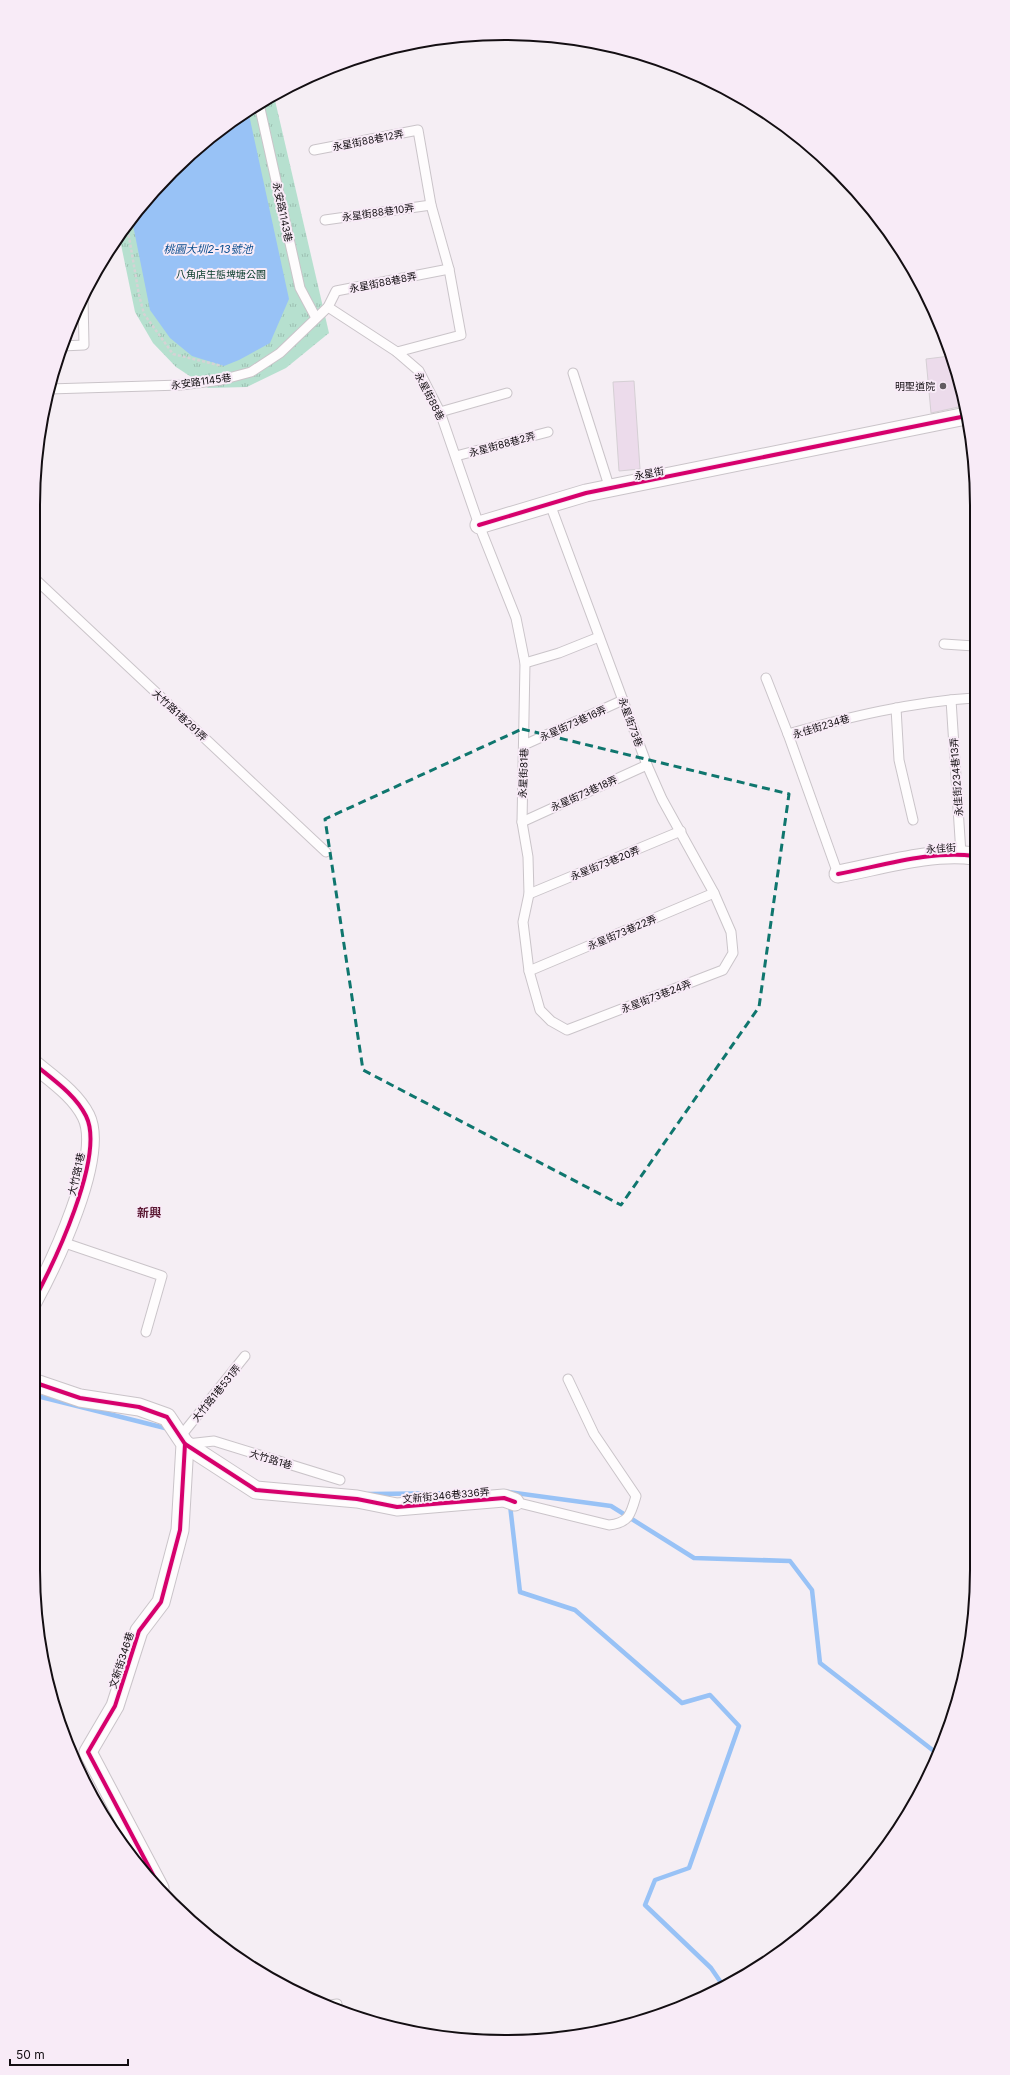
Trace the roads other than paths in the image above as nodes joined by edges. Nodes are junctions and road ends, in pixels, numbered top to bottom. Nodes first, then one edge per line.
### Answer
1 (260, 110) edge
2 (314, 150) dead end
3 (431, 205) junction
4 (326, 220) dead end
5 (449, 269) junction
6 (328, 307) junction
7 (83, 309) edge
8 (316, 318) junction
9 (69, 346) edge
10 (397, 352) junction
11 (573, 373) dead end
12 (55, 389) edge
13 (507, 393) dead end
14 (440, 412) junction
15 (961, 417) edge
16 (548, 432) dead end
17 (456, 456) junction
18 (610, 489) junction
19 (550, 504) junction
20 (479, 525) junction
21 (40, 584) edge
22 (599, 637) junction
23 (944, 644) dead end
24 (970, 646) edge
25 (525, 663) junction
26 (766, 678) dead end
27 (970, 698) edge
28 (623, 700) junction
29 (951, 700) junction
30 (896, 708) junction
31 (788, 734) junction
32 (524, 745) junction
33 (647, 765) junction
34 (913, 820) dead end
35 (522, 822) junction
36 (682, 831) junction
37 (326, 852) dead end
38 (968, 855) edge
39 (838, 874) joint
40 (714, 893) junction
41 (528, 894) junction
42 (731, 932) joint
43 (529, 971) junction
44 (551, 1021) joint
45 (40, 1069) edge
46 (62, 1242) junction
47 (40, 1288) edge
48 (146, 1332) dead end
49 (245, 1356) dead end
50 (568, 1379) dead end
51 (40, 1384) edge
52 (185, 1437) junction
53 (340, 1480) dead end
54 (510, 1500) joint
55 (153, 1874) edge

1 - 8 lane, 永安路1143巷
2 - 3 lane, 永星街88巷12弄
3 - 4 lane, 永星街88巷10弄
3 - 5 lane
5 - 6 lane, 永星街88巷8弄
5 - 10 lane
6 - 8 lane, 永安路1145巷
6 - 10 lane, 永星街88巷
7 - 9 lane
8 - 12 lane, 永安路1145巷
10 - 14 lane, 永星街88巷
11 - 18 lane
13 - 14 lane
14 - 17 lane, 永星街88巷
15 - 18 street, 永星街
16 - 17 lane, 永星街88巷2弄
17 - 20 lane, 永星街88巷
18 - 19 street, 永星街
19 - 20 street, 永星街
19 - 22 lane, 永星街73巷
20 - 25 lane, 永星街81巷
21 - 37 lane, 大竹路1巷291弄
22 - 25 lane
22 - 28 lane, 永星街73巷
23 - 24 lane
25 - 32 lane, 永星街81巷
26 - 31 lane
27 - 29 lane, 永佳街234巷
28 - 32 lane, 永星街73巷16弄
28 - 33 lane, 永星街73巷
29 - 30 lane, 永佳街234巷
29 - 38 lane, 永佳街234巷13弄
30 - 31 lane, 永佳街234巷
30 - 34 lane
31 - 39 lane, 永佳街234巷
32 - 35 lane, 永星街81巷
33 - 35 lane, 永星街73巷18弄
33 - 36 lane, 永星街73巷
35 - 41 lane, 永星街81巷
36 - 40 lane, 永星街73巷
36 - 41 lane, 永星街73巷20弄
38 - 39 street, 永佳街
40 - 42 lane, 永星街73巷
40 - 43 lane, 永星街73巷22弄
41 - 43 lane, 永星街81巷
42 - 44 lane, 永星街73巷24弄
43 - 44 lane, 永星街81巷
45 - 46 street, 大竹路1巷
46 - 47 street, 大竹路1巷
46 - 48 lane
49 - 52 lane, 大竹路1巷531弄
50 - 54 lane, 文新街346巷336弄
51 - 52 street
52 - 53 lane, 大竹路1巷
52 - 54 street, 文新街346巷336弄
52 - 55 street, 文新街346巷

